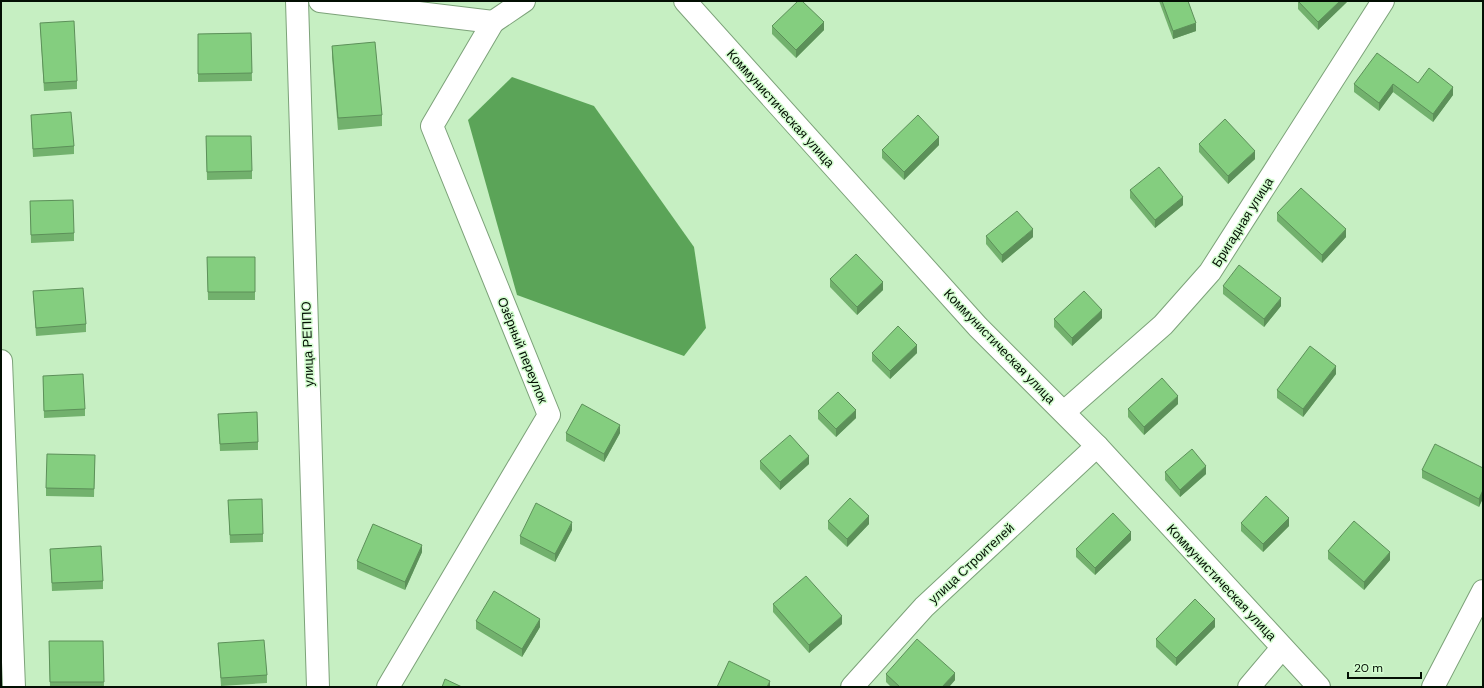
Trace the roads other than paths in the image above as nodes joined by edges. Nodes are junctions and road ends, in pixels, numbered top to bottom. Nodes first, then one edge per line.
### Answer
1 (297, 1) edge
2 (320, 1) edge
3 (524, 1) edge
4 (685, 1) edge
5 (1383, 1) edge
6 (493, 22) junction
7 (1, 361) edge
8 (1064, 412) junction
9 (1097, 446) junction
10 (1483, 591) edge
11 (1282, 648) junction
12 (14, 687) edge
13 (318, 687) edge
14 (388, 687) edge
15 (852, 687) edge
16 (1249, 687) edge
17 (1319, 687) edge
18 (1433, 687) edge

1 - 13 street, улица РЕППО
2 - 6 street
3 - 6 street
4 - 8 street, Коммунистическая улица
5 - 8 street, Бригадная улица
6 - 14 street, Озёрный переулок
7 - 12 street
8 - 9 street, Коммунистическая улица
9 - 11 street, Коммунистическая улица
9 - 15 street, улица Строителей
10 - 18 street
11 - 16 street
11 - 17 street, Коммунистическая улица

